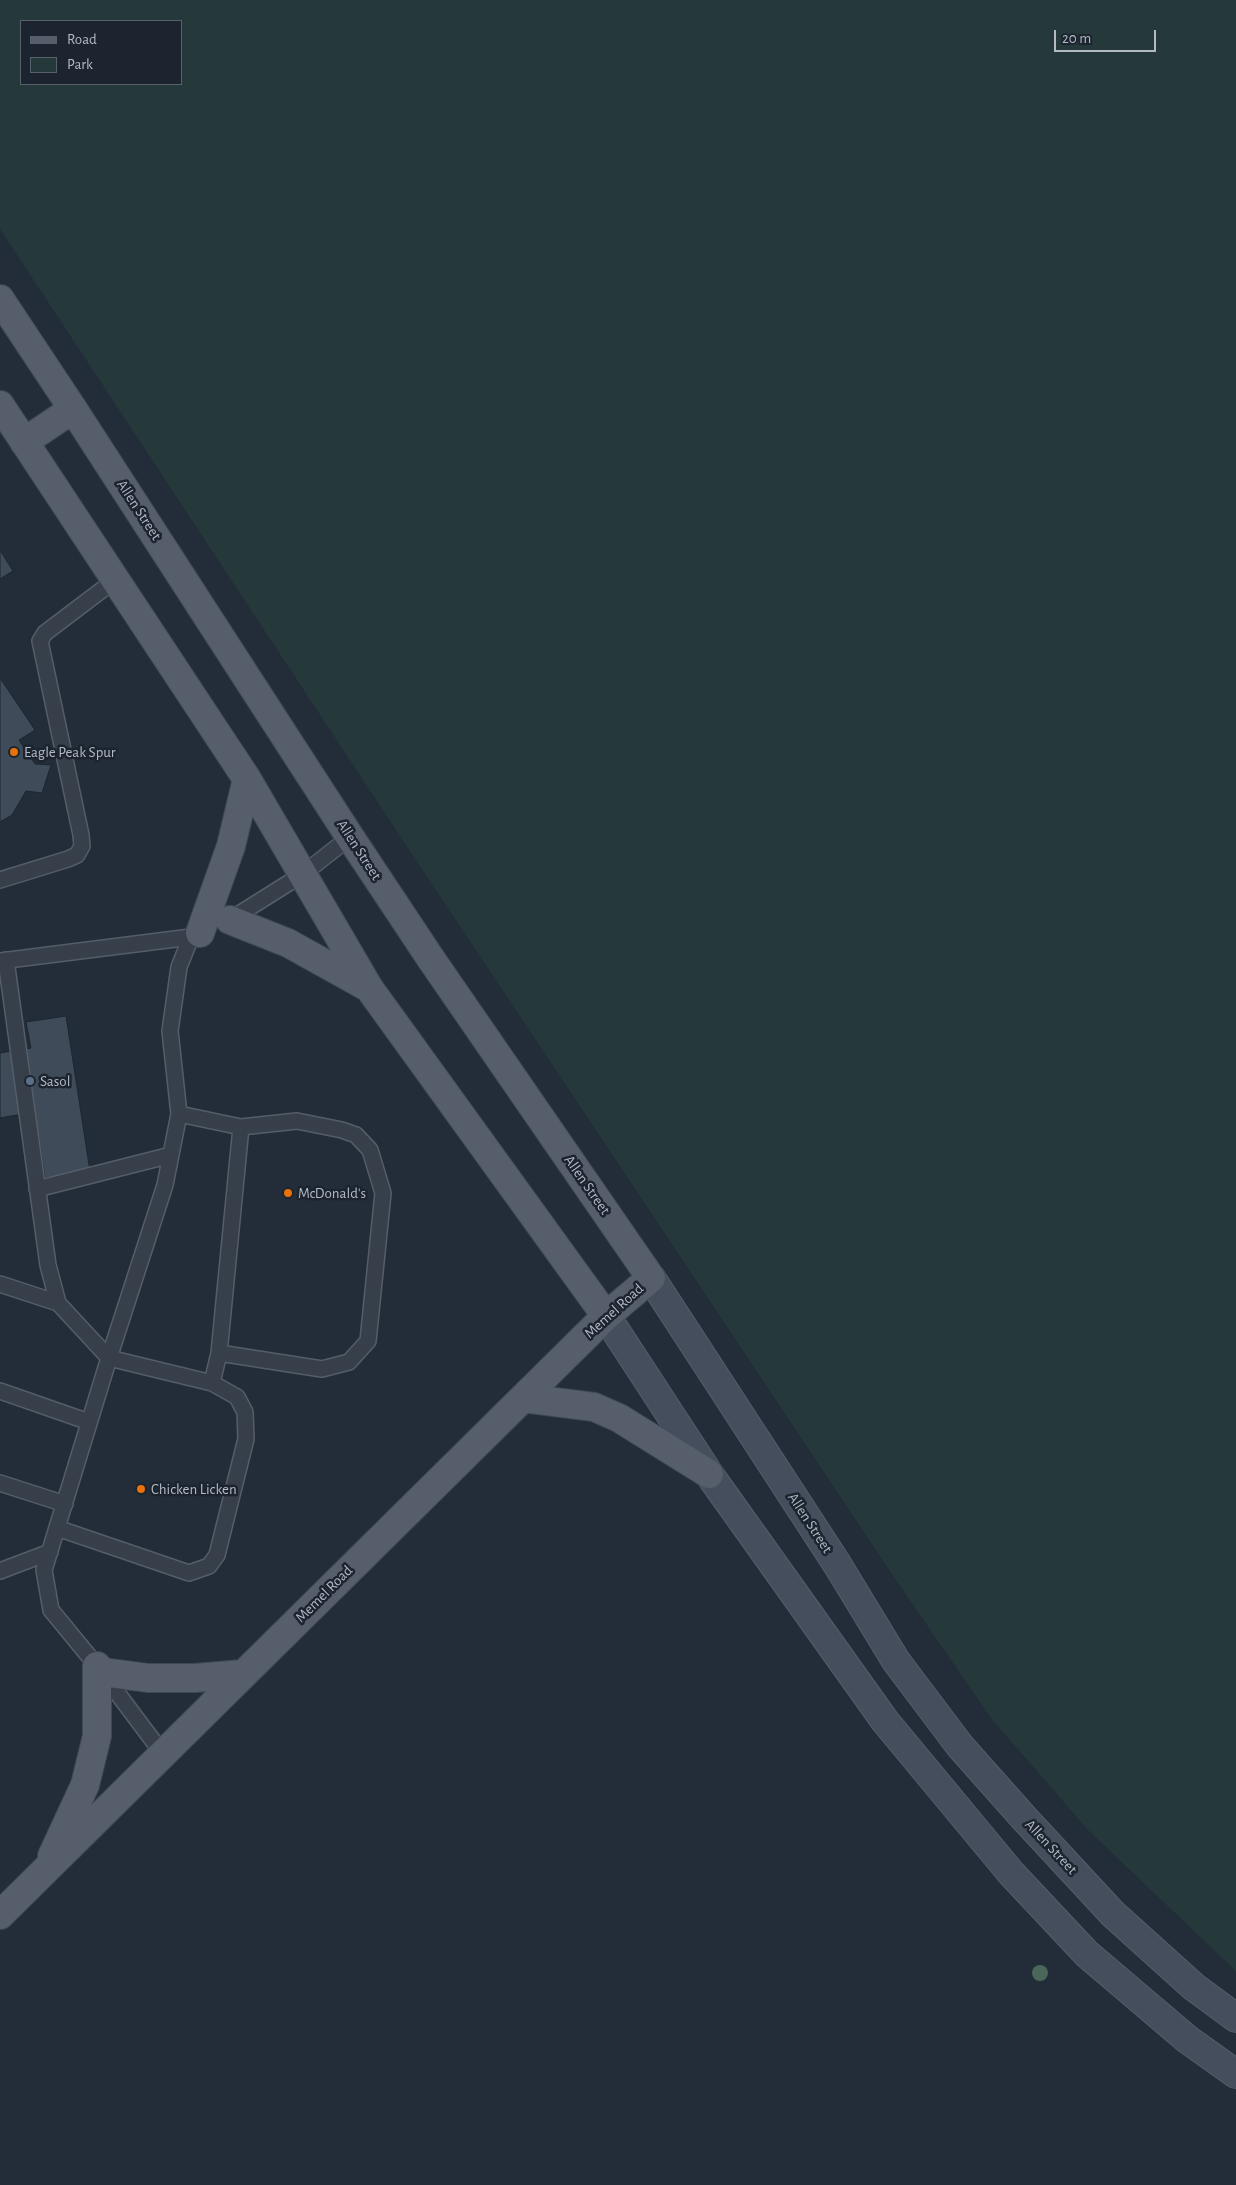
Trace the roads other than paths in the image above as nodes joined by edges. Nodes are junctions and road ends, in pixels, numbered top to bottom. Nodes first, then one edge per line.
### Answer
1 (0, 299) edge
2 (0, 405) edge
3 (73, 409) junction
4 (24, 442) junction
5 (115, 580) junction
6 (247, 779) junction
7 (350, 837) junction
8 (303, 874) junction
9 (0, 880) edge
10 (230, 920) junction
11 (196, 935) junction
12 (3, 961) edge
13 (369, 988) junction
14 (179, 1114) junction
15 (241, 1127) junction
16 (170, 1155) junction
17 (37, 1190) junction
18 (651, 1278) junction
19 (0, 1284) edge
20 (58, 1303) junction
21 (606, 1316) junction
22 (219, 1353) junction
23 (109, 1358) junction
24 (212, 1383) junction
25 (0, 1391) edge
26 (523, 1398) junction
27 (89, 1422) junction
28 (709, 1474) junction
29 (0, 1483) edge
30 (65, 1504) junction
31 (57, 1528) junction
32 (50, 1552) junction
33 (0, 1571) edge
34 (99, 1669) junction
35 (243, 1674) junction
36 (163, 1754) junction
37 (43, 1873) junction
38 (0, 1914) edge
39 (1236, 2018) edge
40 (1236, 2074) edge

1 - 3 main road, Allen Street
2 - 4 main road
3 - 4 main road
3 - 7 main road, Allen Street
4 - 5 main road
5 - 6 main road
5 - 9 lane
6 - 8 main road
6 - 11 main road
7 - 8 lane
7 - 18 main road, Allen Street
8 - 10 lane
8 - 13 main road
10 - 11 lane
10 - 13 main road
11 - 12 lane
11 - 14 lane
12 - 17 lane
13 - 21 main road
14 - 15 lane
14 - 16 lane
15 - 22 lane
15 - 22 lane
16 - 17 lane
16 - 23 lane
17 - 20 lane
18 - 21 main road, Memel Road
18 - 39 street, Allen Street
19 - 20 lane
20 - 23 lane
21 - 26 main road, Memel Road
21 - 28 street
22 - 24 lane
23 - 24 lane
23 - 27 lane
24 - 31 lane
25 - 27 lane
26 - 28 main road
26 - 35 main road, Memel Road
27 - 30 lane
28 - 40 street
29 - 30 lane
30 - 31 lane
31 - 32 lane
32 - 33 lane
32 - 34 lane
34 - 35 main road
34 - 36 lane
34 - 37 main road
35 - 36 main road, Memel Road
36 - 37 main road, Memel Road
37 - 38 main road, Memel Road

